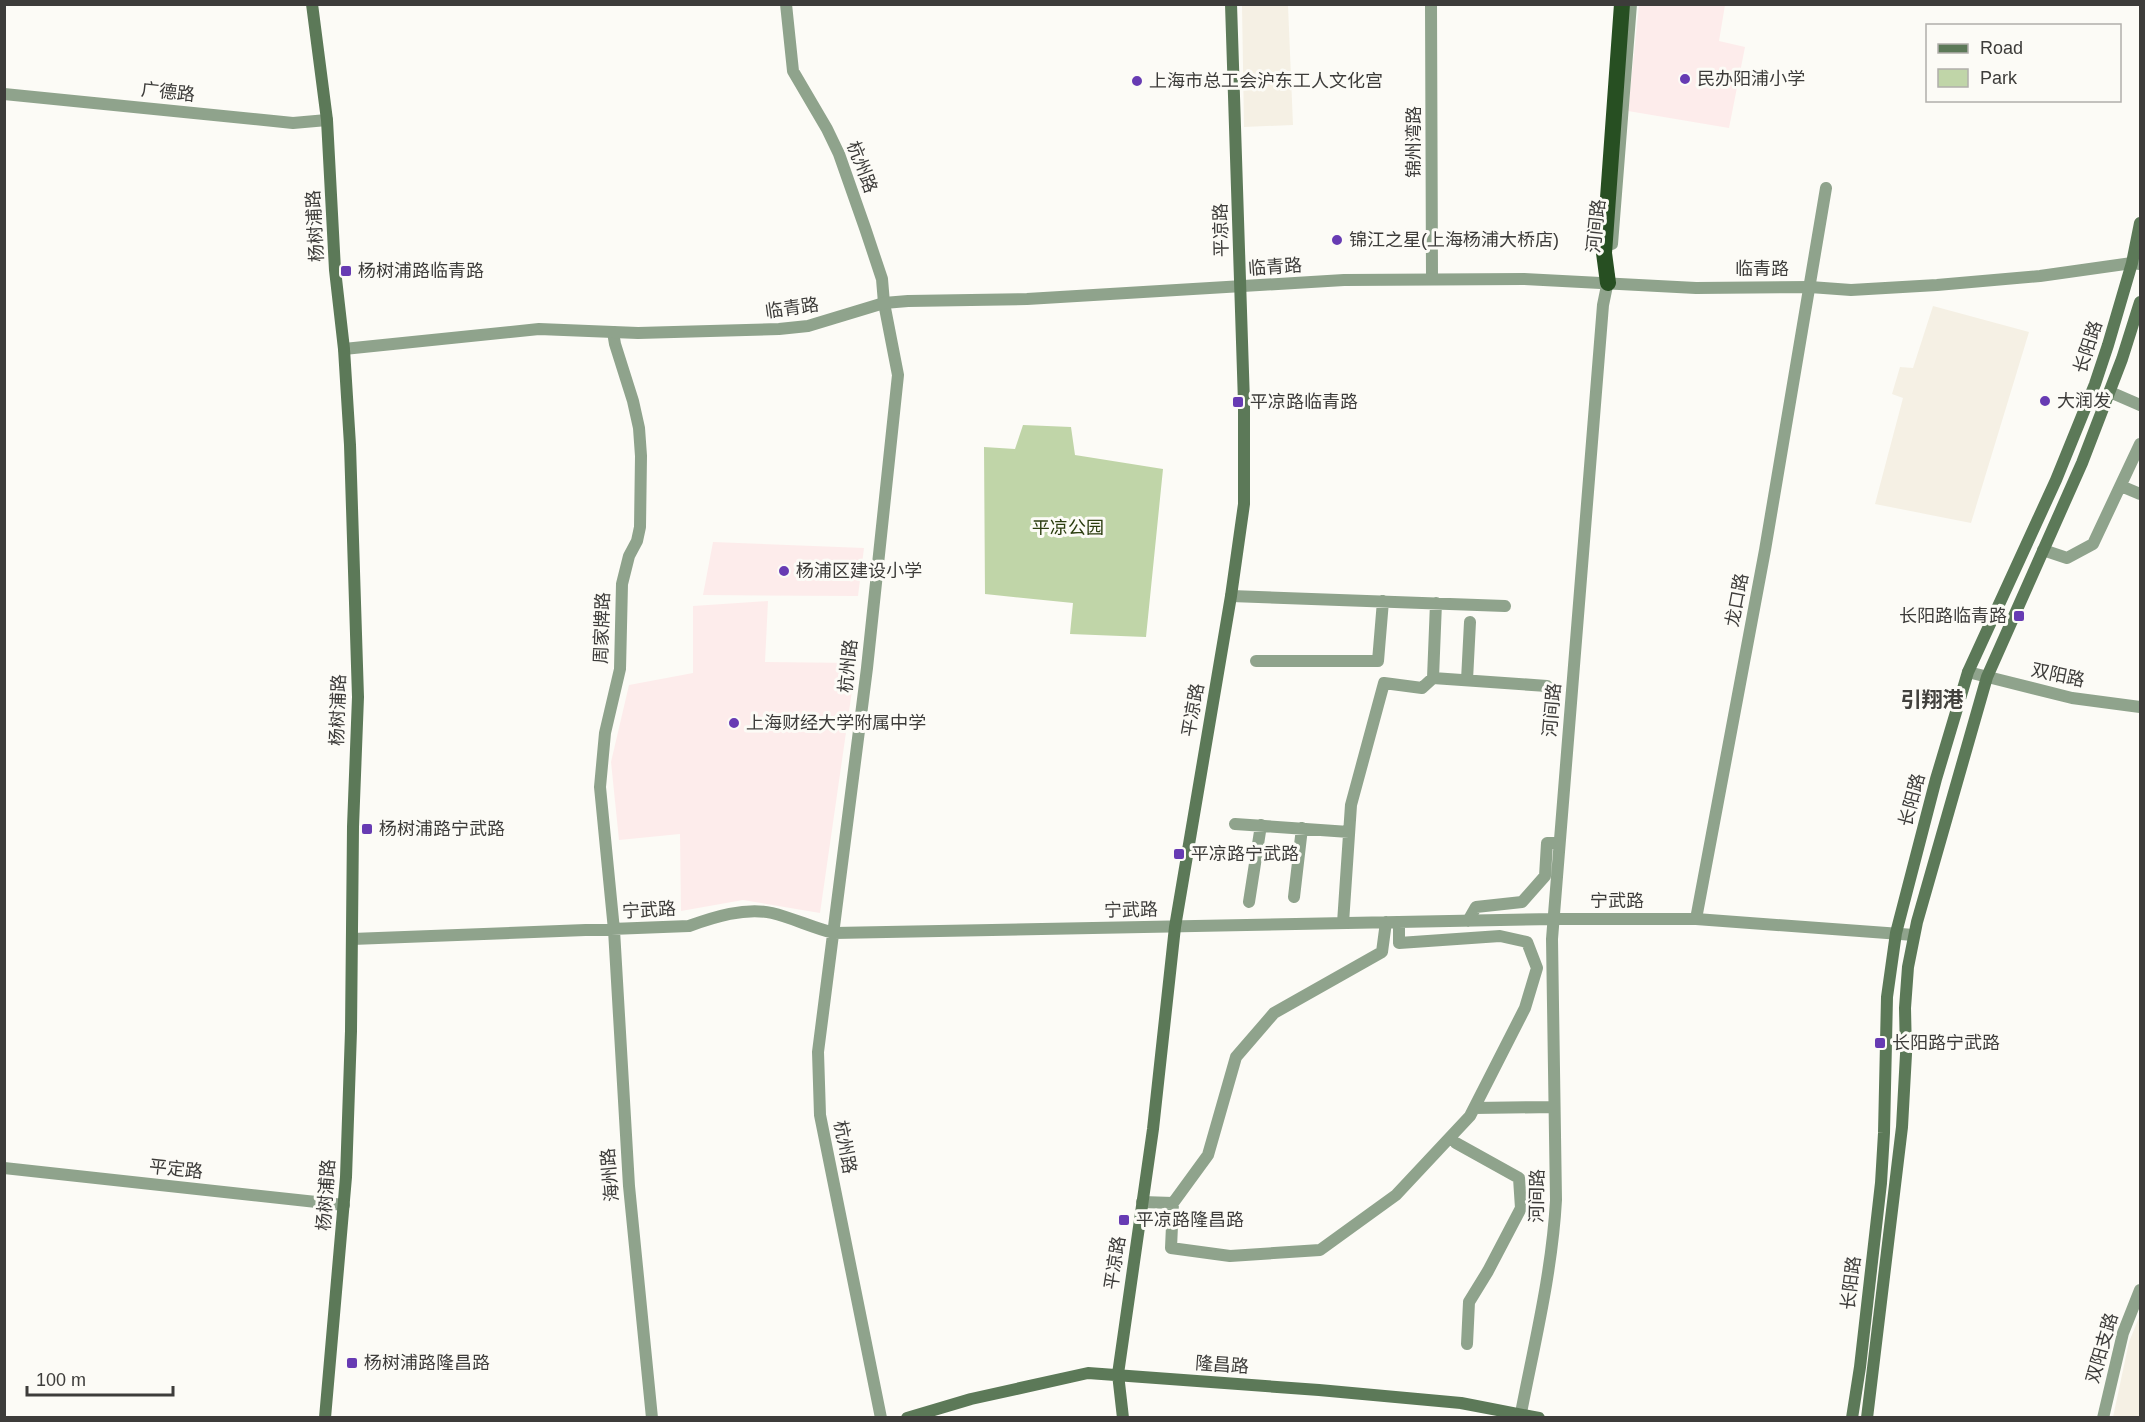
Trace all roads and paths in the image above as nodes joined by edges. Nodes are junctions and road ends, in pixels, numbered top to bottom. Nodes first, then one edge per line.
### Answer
1 (312, 4) edge
2 (786, 4) edge
3 (1231, 4) edge
4 (1431, 4) edge
5 (1622, 4) edge
6 (1631, 4) edge
7 (4, 94) edge
8 (327, 120) junction
9 (1826, 188) dead end
10 (2140, 223) edge
11 (2136, 263) edge
12 (1432, 279) junction
13 (1608, 283) junction
14 (1240, 287) junction
15 (1810, 287) junction
16 (884, 303) junction
17 (2140, 303) edge
18 (613, 332) junction
19 (344, 349) junction
20 (2110, 392) junction
21 (2140, 405) edge
22 (2140, 444) edge
23 (2121, 486) junction
24 (2140, 494) edge
25 (2043, 550) junction
26 (1231, 596) junction
27 (1383, 601) junction
28 (1436, 603) junction
29 (1505, 606) dead end
30 (1470, 622) dead end
31 (1256, 661) dead end
32 (1968, 672) junction
33 (1987, 677) junction
34 (1433, 678) junction
35 (1467, 680) junction
36 (1547, 686) dead end
37 (2140, 706) edge
38 (1235, 824) dead end
39 (1262, 825) junction
40 (1302, 828) junction
41 (1349, 832) junction
42 (1558, 843) junction
43 (1294, 897) dead end
44 (1249, 902) dead end
45 (1555, 919) junction
46 (1696, 919) junction
47 (1468, 921) junction
48 (1386, 922) junction
49 (1399, 922) junction
50 (1343, 923) junction
51 (1175, 927) junction
52 (614, 930) junction
53 (834, 933) junction
54 (1896, 933) junction
55 (1914, 936) junction
56 (352, 939) junction
57 (1554, 1107) junction
58 (1474, 1108) junction
59 (1456, 1143) dead end
60 (4, 1168) edge
61 (1142, 1202) junction
62 (1173, 1203) junction
63 (344, 1205) junction
64 (2140, 1290) edge
65 (1467, 1344) dead end
66 (1118, 1374) junction
67 (1122, 1415) edge
68 (1521, 1416) edge
69 (325, 1418) edge
70 (652, 1418) edge
71 (881, 1418) edge
72 (907, 1418) edge
73 (1539, 1418) edge
74 (1852, 1418) edge
75 (1867, 1418) edge
76 (2103, 1418) edge

1 - 8 main road, 杨树浦路
2 - 16 street, 杭州路
3 - 14 main road, 平凉路
4 - 12 street, 锦州湾路
5 - 13 highway
6 - 13 street, 河间路
7 - 8 street, 广德路
8 - 19 main road, 杨树浦路
9 - 15 street, 龙口路
10 - 11 main road, 长阳路
11 - 15 street, 临青路
11 - 32 main road, 长阳路
12 - 13 street, 临青路
12 - 14 street, 临青路
13 - 15 street, 临青路
13 - 42 street, 河间路
14 - 16 street, 临青路
14 - 26 main road, 平凉路
15 - 46 street, 龙口路
16 - 18 street, 临青路
16 - 53 street, 杭州路
17 - 20 main road, 长阳路
18 - 19 street, 临青路
18 - 52 street, 周家牌路
19 - 56 main road, 杨树浦路
20 - 21 street
20 - 25 main road, 长阳路
22 - 23 street
23 - 24 street
23 - 25 street
25 - 33 main road, 长阳路
26 - 27 street
26 - 51 main road, 平凉路
27 - 28 street
27 - 31 street
28 - 29 street
28 - 34 street
30 - 35 street
32 - 33 street, 双阳路
32 - 54 main road, 长阳路
33 - 37 street, 双阳路
33 - 55 main road, 长阳路
34 - 35 street
34 - 41 street
35 - 36 street
38 - 39 street
39 - 40 street
39 - 44 street
40 - 41 street
40 - 43 street
41 - 50 street
42 - 45 street, 河间路
42 - 47 street
45 - 46 street, 宁武路
45 - 47 street, 宁武路
45 - 57 street, 河间路
46 - 54 street, 宁武路
47 - 49 street, 宁武路
48 - 49 street, 宁武路
48 - 50 street, 宁武路
48 - 62 street
49 - 58 street
50 - 51 street, 宁武路
51 - 53 street, 宁武路
51 - 61 main road, 平凉路
52 - 53 street, 宁武路
52 - 56 street, 宁武路
52 - 70 street, 海州路
53 - 71 street, 杭州路
54 - 55 street, 宁武路
54 - 74 main road, 长阳路
55 - 75 main road, 长阳路
56 - 63 main road, 杨树浦路
57 - 58 street
57 - 68 street, 河间路
58 - 62 street
59 - 65 street
60 - 63 street, 平定路
61 - 62 street
61 - 66 main road, 平凉路
63 - 69 main road, 杨树浦路
64 - 76 street, 双阳支路
66 - 67 main road, 平凉路
66 - 68 main road, 隆昌路
66 - 72 main road, 隆昌路
68 - 73 main road, 隆昌路

